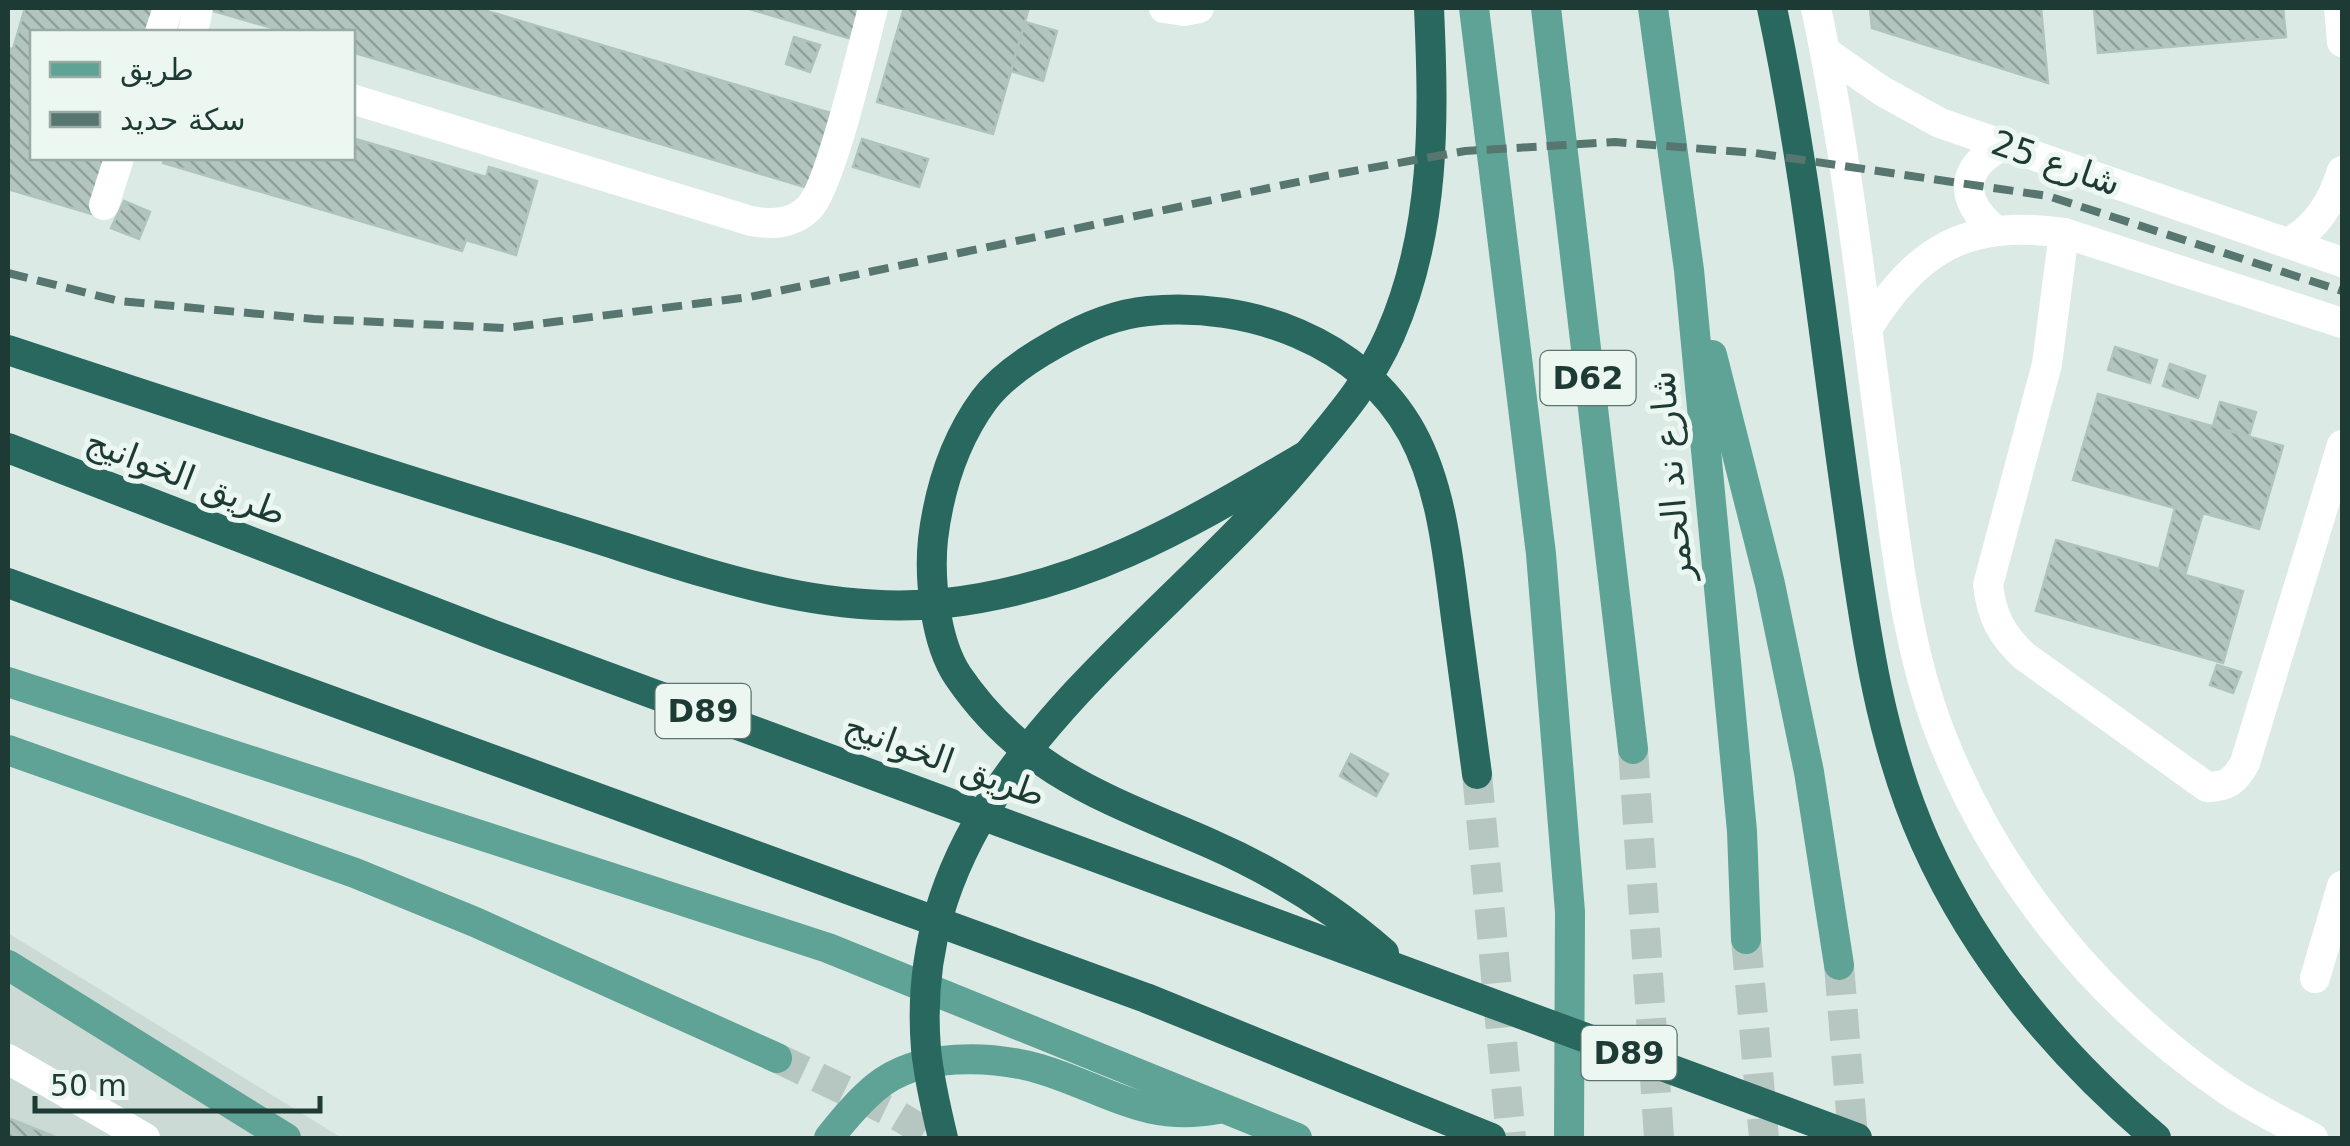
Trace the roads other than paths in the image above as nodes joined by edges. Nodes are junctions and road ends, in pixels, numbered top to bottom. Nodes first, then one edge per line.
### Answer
1 (873, 8) edge
2 (1164, 8) edge
3 (1200, 8) edge
4 (1429, 8) edge
5 (1474, 8) edge
6 (1546, 8) edge
7 (1654, 8) edge
8 (1772, 8) edge
9 (1816, 8) edge
10 (2339, 8) edge
11 (2342, 42) edge
12 (1826, 52) junction
13 (355, 100) edge
14 (2004, 145) junction
15 (118, 160) edge
16 (2342, 171) edge
17 (104, 205) dead end
18 (1994, 230) junction
19 (2064, 233) junction
20 (2289, 242) junction
21 (2342, 262) edge
22 (1689, 270) junction
23 (2342, 323) edge
24 (1866, 329) junction
25 (8, 350) edge
26 (8, 448) edge
27 (2341, 454) edge
28 (1307, 455) junction
29 (8, 583) edge
30 (8, 682) edge
31 (1634, 749) tunnel mouth
32 (8, 750) edge
33 (1477, 774) tunnel mouth
34 (2342, 886) edge
35 (1746, 939) tunnel mouth
36 (8, 964) edge
37 (1839, 966) tunnel mouth
38 (1401, 968) junction
39 (2315, 978) dead end
40 (777, 1058) tunnel mouth
41 (8, 1059) edge
42 (1220, 1109) junction
43 (144, 1138) edge
44 (286, 1138) edge
45 (829, 1138) edge
46 (943, 1138) edge
47 (1297, 1138) edge
48 (1491, 1138) edge
49 (1569, 1138) edge
50 (1857, 1138) edge
51 (2156, 1138) edge
52 (2313, 1138) edge

1 - 13 street
2 - 3 street
4 - 28 highway
5 - 49 main road
6 - 31 main road, شارع ند الحمر / D62
7 - 22 main road, شارع ند الحمر
8 - 51 highway
9 - 12 street
10 - 11 street
12 - 14 street, شارع 25
12 - 24 street
14 - 18 street
14 - 20 street, شارع 25
15 - 17 street
16 - 20 street
18 - 19 street, شارع 25
18 - 24 street, شارع 25
19 - 23 street, شارع 25
19 - 27 street
20 - 21 street, شارع 25
22 - 35 main road, شارع ند الحمر
22 - 37 main road
24 - 52 street
25 - 28 highway
26 - 38 highway, طريق الخوانيج / D89
28 - 46 highway
29 - 48 highway
30 - 42 main road
32 - 40 main road
33 - 38 highway
34 - 39 street
36 - 44 main road
38 - 50 highway, طريق الخوانيج / D89
41 - 43 street
42 - 45 main road
42 - 47 main road

